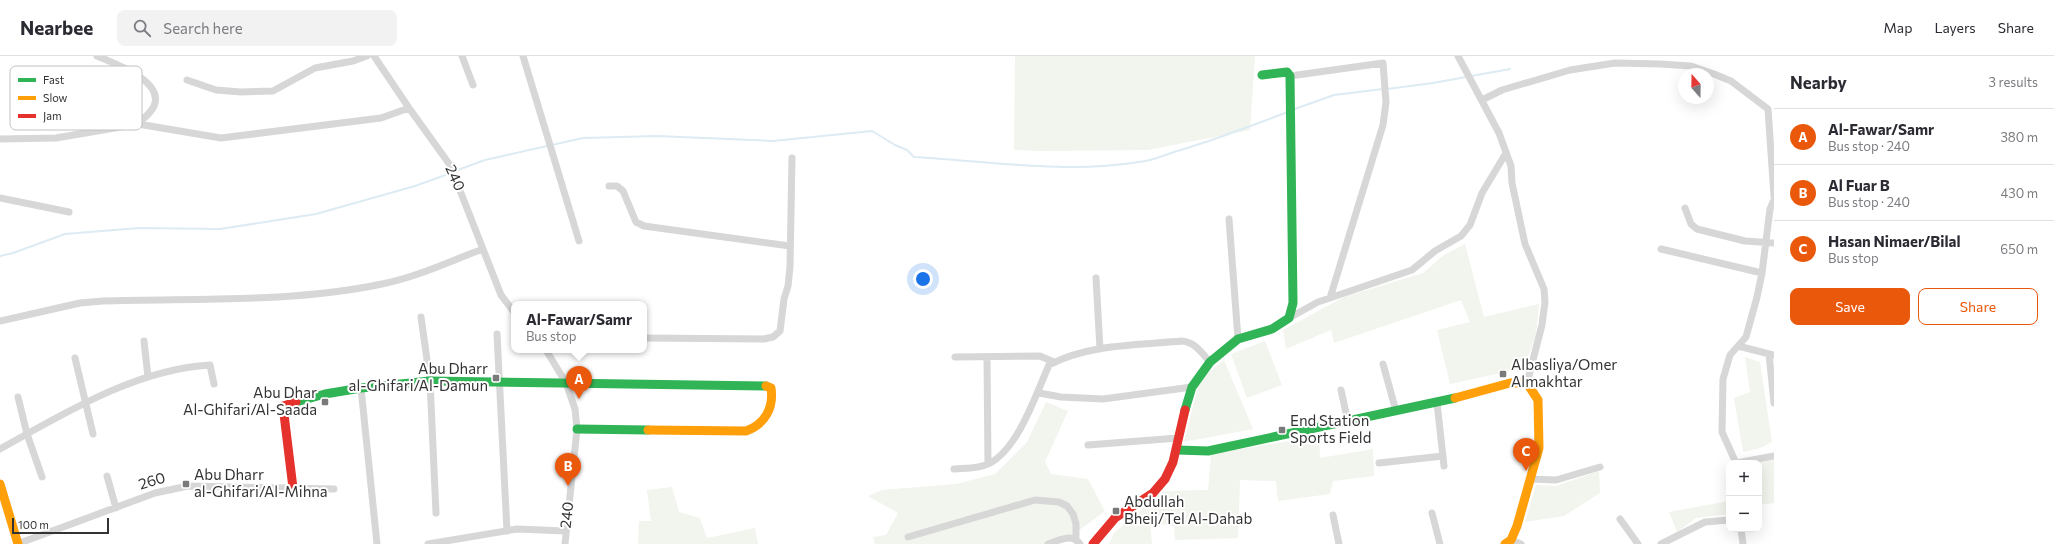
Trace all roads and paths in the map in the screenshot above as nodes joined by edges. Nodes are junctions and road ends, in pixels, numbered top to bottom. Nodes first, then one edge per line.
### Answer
1 (97, 56) edge
2 (367, 56) edge
3 (374, 56) edge
4 (462, 56) edge
5 (523, 56) edge
6 (1458, 56) edge
7 (122, 66) edge
8 (1262, 75) dead end
9 (1290, 76) junction
10 (142, 78) edge
11 (187, 80) dead end
12 (473, 84) dead end
13 (1482, 100) junction
14 (409, 108) junction
15 (142, 120) edge
16 (142, 125) edge
17 (103, 130) edge
18 (0, 139) edge
19 (1506, 153) junction
20 (792, 158) dead end
21 (610, 186) dead end
22 (1774, 196) edge
23 (0, 198) edge
24 (1774, 200) edge
25 (1685, 208) dead end
26 (69, 212) dead end
27 (1229, 219) dead end
28 (579, 241) dead end
29 (1774, 243) edge
30 (1766, 244) junction
31 (790, 246) junction
32 (483, 249) junction
33 (1661, 249) dead end
34 (1762, 272) junction
35 (1096, 278) dead end
36 (1330, 298) junction
37 (511, 308) edge
38 (421, 317) dead end
39 (1289, 318) junction
40 (0, 321) edge
41 (497, 334) dead end
42 (647, 338) edge
43 (1238, 339) junction
44 (144, 341) dead end
45 (1738, 346) junction
46 (1100, 349) junction
47 (548, 353) edge
48 (1771, 355) edge
49 (955, 357) dead end
50 (75, 358) dead end
51 (987, 358) junction
52 (1054, 362) junction
53 (1210, 362) junction
54 (1383, 364) dead end
55 (148, 377) junction
56 (430, 381) junction
57 (500, 382) junction
58 (566, 383) junction
59 (1527, 383) junction
60 (214, 384) dead end
61 (1192, 387) junction
62 (360, 388) junction
63 (1341, 390) dead end
64 (1038, 393) junction
65 (18, 397) dead end
66 (84, 403) junction
67 (1437, 403) junction
68 (1774, 403) edge
69 (1396, 411) junction
70 (1348, 422) junction
71 (577, 429) junction
72 (27, 434) junction
73 (93, 434) dead end
74 (1178, 438) junction
75 (1088, 445) dead end
76 (0, 448) edge
77 (1177, 450) junction
78 (1442, 456) junction
79 (1774, 456) edge
80 (1734, 460) edge
81 (1752, 460) edge
82 (1379, 463) dead end
83 (988, 464) junction
84 (1444, 466) dead end
85 (1600, 467) dead end
86 (954, 469) dead end
87 (107, 476) dead end
88 (42, 477) dead end
89 (1530, 479) junction
90 (0, 484) edge
91 (293, 488) junction
92 (334, 489) dead end
93 (116, 508) junction
94 (436, 513) dead end
95 (1432, 513) dead end
96 (1332, 515) dead end
97 (1620, 519) dead end
98 (1726, 520) edge
99 (507, 530) junction
100 (566, 532) junction
101 (1741, 532) edge
102 (908, 537) dead end
103 (1078, 541) edge
104 (1508, 542) edge
105 (18, 544) edge
106 (378, 544) edge
107 (428, 544) edge
108 (565, 544) edge
109 (1048, 544) edge
110 (1092, 544) edge
111 (1339, 544) edge
112 (1440, 544) edge
113 (1521, 544) edge
114 (1638, 544) edge
115 (1661, 544) edge
116 (1743, 544) edge

1 - 7 street
2 - 11 street
3 - 14 street, 240
4 - 12 street
5 - 28 street
6 - 13 street
8 - 9 street
9 - 36 street
9 - 39 street
10 - 15 street
13 - 19 street
13 - 22 street
14 - 16 street
14 - 32 street, 240
17 - 18 street
19 - 36 street
19 - 59 street
20 - 31 street
21 - 31 street
23 - 26 street
24 - 30 street
25 - 30 street
27 - 43 street
29 - 30 street
30 - 34 street
31 - 42 street
32 - 37 street, 240
32 - 40 street
33 - 34 street
34 - 45 street
35 - 46 street
36 - 39 street
38 - 56 street
39 - 43 street
41 - 57 street
43 - 53 street
44 - 55 street
45 - 48 street
45 - 80 street
46 - 52 street
46 - 53 street
47 - 58 street, 240
48 - 68 street
49 - 51 street
50 - 66 street
51 - 52 street
51 - 83 street
52 - 64 street
53 - 61 street
54 - 69 street
55 - 60 street
55 - 66 street
56 - 57 street
56 - 62 street
56 - 94 street
57 - 58 street
57 - 99 street
58 - 71 street, 240
58 - 71 street
59 - 67 street
59 - 89 street
61 - 64 street
61 - 74 street
62 - 91 street
62 - 106 street
63 - 70 street
64 - 83 street
65 - 72 street
66 - 72 street
66 - 73 street
67 - 69 street
67 - 78 street
69 - 70 street
70 - 77 street
71 - 100 street, 240
72 - 76 street
72 - 88 street
74 - 75 street
74 - 77 street
77 - 110 street
78 - 82 street
78 - 84 street
79 - 81 street
83 - 86 street
85 - 89 street
87 - 93 street
89 - 104 street
90 - 105 street
91 - 92 street, 260
91 - 93 street, 260
93 - 105 street, 260
95 - 112 street
96 - 111 street
97 - 114 street
98 - 115 street
99 - 100 street
99 - 107 street
100 - 108 street, 240
101 - 116 street
102 - 103 street
103 - 109 street
104 - 113 street

